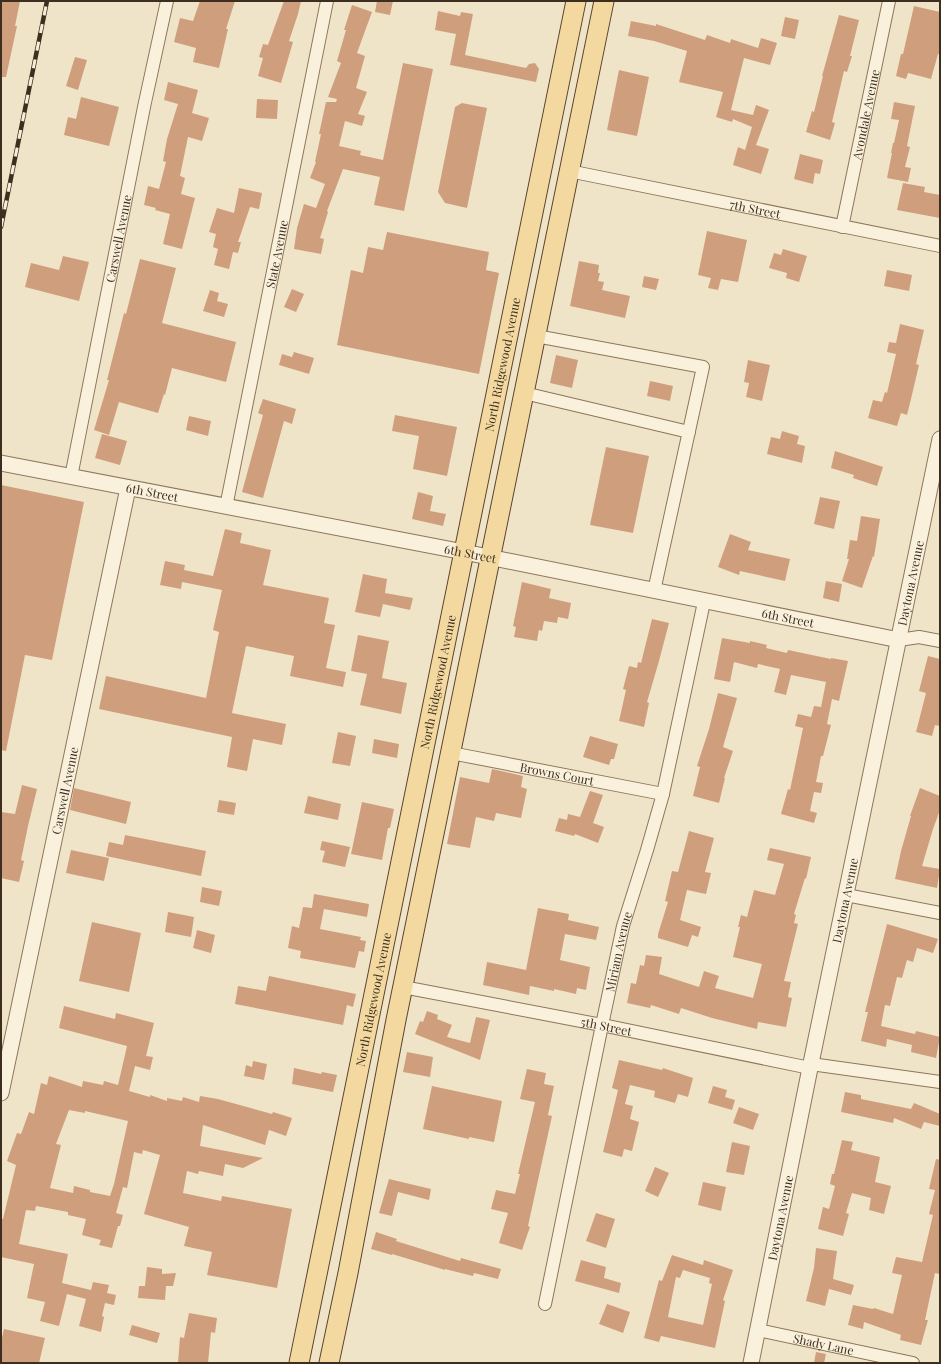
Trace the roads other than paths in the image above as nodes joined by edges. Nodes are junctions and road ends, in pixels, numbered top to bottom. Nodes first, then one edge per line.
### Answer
1 (167, 1) edge
2 (327, 1) edge
3 (576, 1) edge
4 (604, 1) edge
5 (889, 1) edge
6 (551, 126) junction
7 (570, 171) junction
8 (842, 227) junction
9 (940, 246) edge
10 (536, 336) junction
11 (524, 393) junction
12 (689, 432) junction
13 (940, 439) edge
14 (1, 463) edge
15 (71, 477) junction
16 (128, 488) junction
17 (226, 507) junction
18 (464, 552) junction
19 (490, 558) junction
20 (654, 592) junction
21 (704, 602) junction
22 (898, 640) junction
23 (940, 641) edge
24 (451, 753) junction
25 (663, 794) junction
26 (846, 895) junction
27 (940, 913) edge
28 (386, 940) junction
29 (377, 983) junction
30 (403, 987) junction
31 (396, 1020) junction
32 (602, 1025) junction
33 (811, 1066) junction
34 (940, 1082) edge
35 (1, 1093) edge
36 (545, 1304) dead end
37 (758, 1330) junction
38 (299, 1363) edge
39 (328, 1363) edge
40 (751, 1363) edge
41 (913, 1363) edge

1 - 15 street, Carswell Avenue
2 - 17 street, State Avenue
3 - 6 main road, North Ridgewood Avenue
4 - 7 main road
5 - 8 street, Avondale Avenue
6 - 7 main road
6 - 18 main road, North Ridgewood Avenue
7 - 8 street, 7th Street
7 - 10 main road
8 - 9 street, 7th Street
10 - 11 main road
10 - 12 street
11 - 12 street
11 - 19 main road
12 - 20 street
13 - 22 street, Daytona Avenue
14 - 15 street, 6th Street
15 - 16 street, 6th Street
16 - 17 street, 6th Street
16 - 35 street, Carswell Avenue
17 - 18 street, 6th Street
18 - 19 street, 6th Street
18 - 28 main road, North Ridgewood Avenue
19 - 20 street, 6th Street
19 - 24 main road
20 - 21 street, 6th Street
21 - 22 street, 6th Street
21 - 25 street, Miriam Avenue
22 - 23 street, 6th Street
22 - 26 street, Daytona Avenue
24 - 25 street, Browns Court
24 - 30 main road
25 - 32 street, Miriam Avenue
26 - 27 street
26 - 33 street, Daytona Avenue
28 - 29 main road, North Ridgewood Avenue
28 - 30 main road
29 - 31 main road
29 - 38 main road, North Ridgewood Avenue
30 - 31 main road
30 - 32 street, 5th Street
31 - 39 main road
32 - 33 street, 5th Street
32 - 36 street, Miriam Avenue
33 - 34 street, 5th Street
33 - 37 street, Daytona Avenue
37 - 40 street, Daytona Avenue
37 - 41 street, Shady Lane

